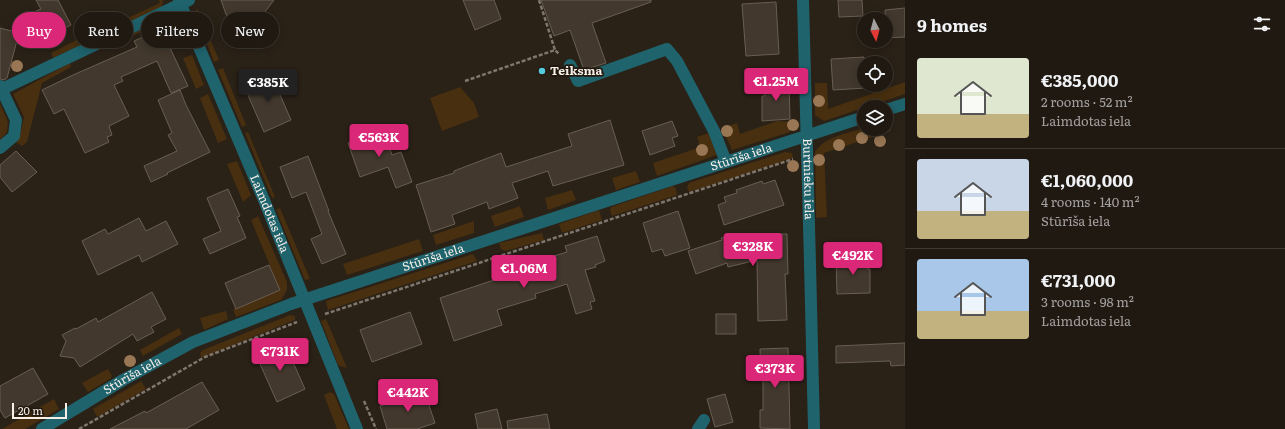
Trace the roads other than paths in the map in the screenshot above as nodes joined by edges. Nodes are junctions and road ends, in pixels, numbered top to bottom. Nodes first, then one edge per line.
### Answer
1 (803, 0) edge
2 (183, 1) edge
3 (570, 65) road end
4 (1, 88) edge
5 (905, 104) edge
6 (893, 108) edge
7 (857, 119) edge
8 (807, 135) junction
9 (0, 148) edge
10 (726, 162) junction
11 (305, 300) junction
12 (42, 429) edge
13 (357, 429) edge
14 (814, 429) edge

1 - 8 street, Burtnieku iela
2 - 4 street
2 - 11 street, Laimdotas iela
3 - 10 street
4 - 9 street
5 - 6 street
7 - 8 street, Stūrīša iela
8 - 10 street, Stūrīša iela
8 - 14 street, Burtnieku iela
10 - 11 street, Stūrīša iela
11 - 12 street, Stūrīša iela
11 - 13 street, Laimdotas iela

